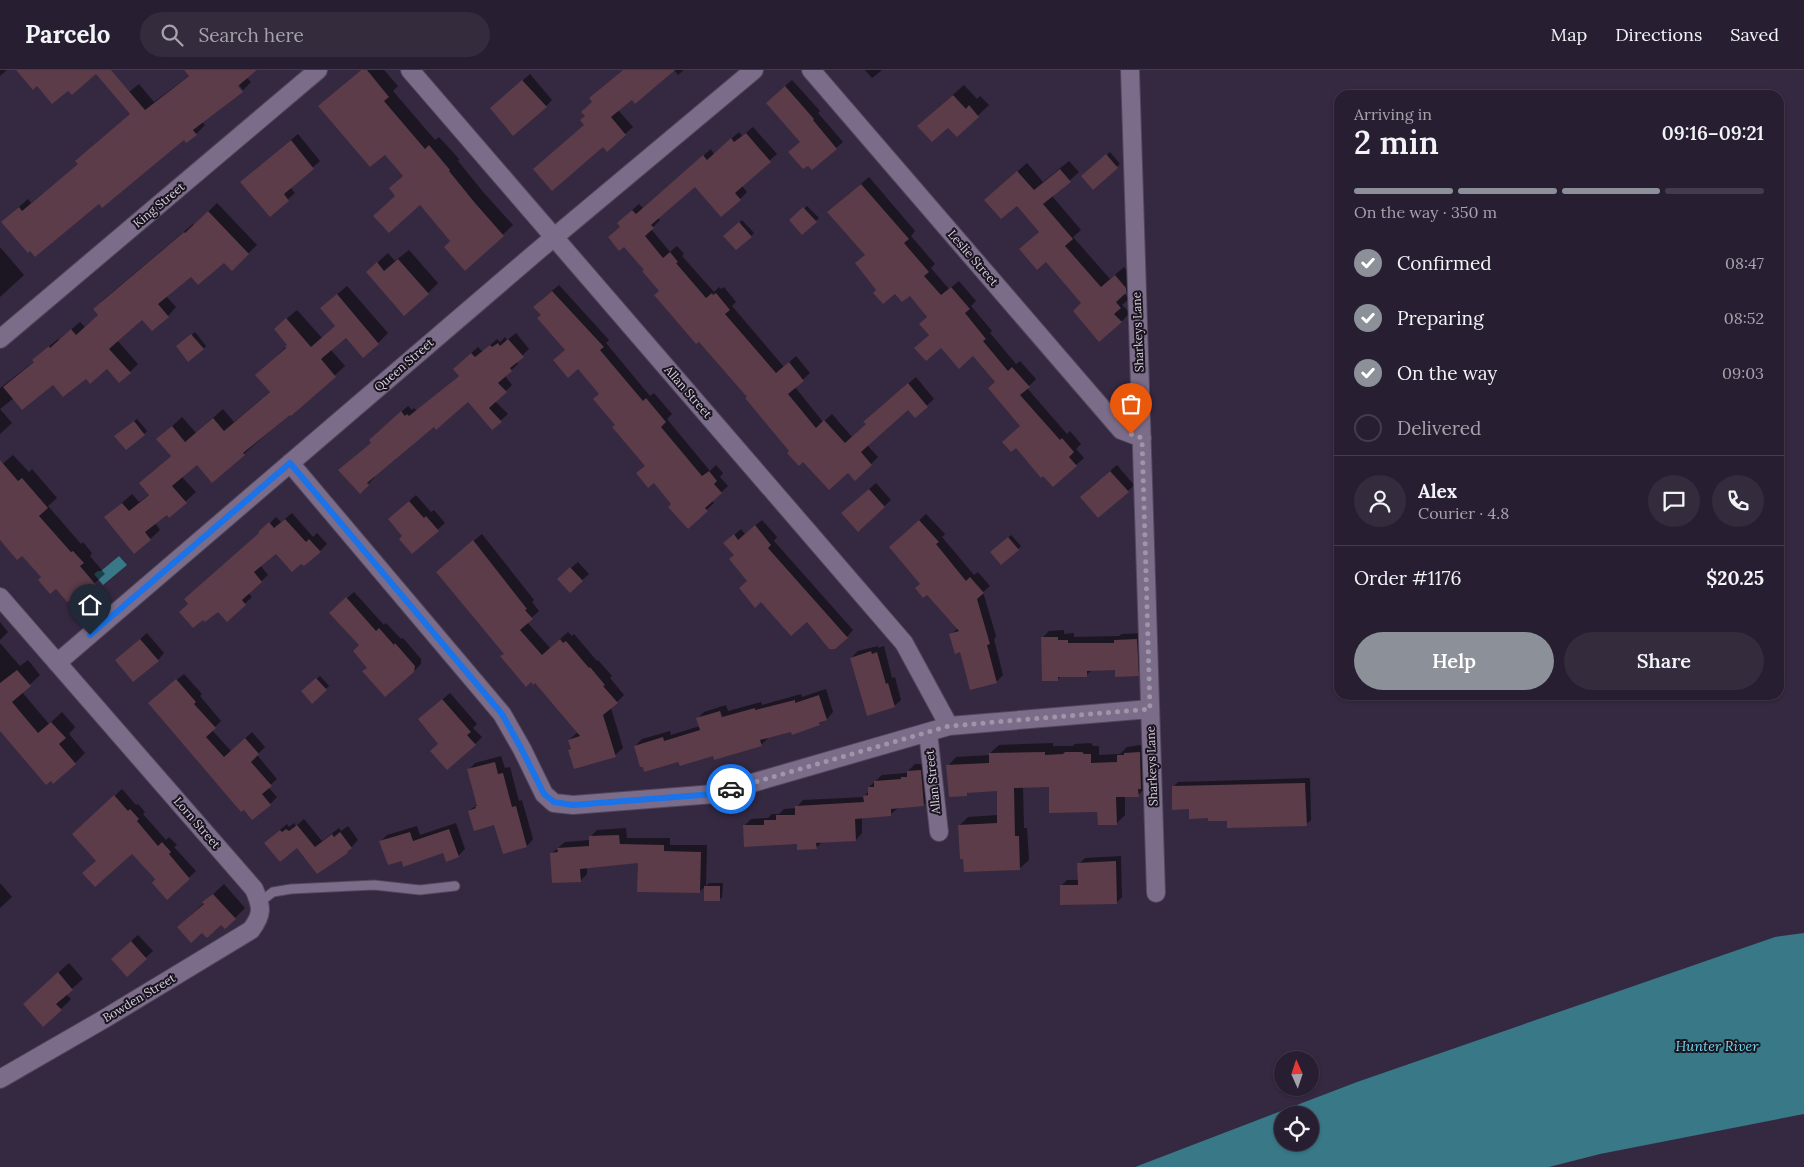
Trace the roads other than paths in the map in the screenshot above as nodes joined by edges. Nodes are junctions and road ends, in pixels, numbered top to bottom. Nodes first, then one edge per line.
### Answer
1 (318, 70) edge
2 (410, 70) edge
3 (754, 70) edge
4 (811, 70) edge
5 (1130, 70) edge
6 (554, 237) junction
7 (0, 339) edge
8 (1142, 438) junction
9 (290, 463) junction
10 (0, 596) edge
11 (57, 663) junction
12 (1150, 709) junction
13 (949, 726) junction
14 (928, 732) junction
15 (939, 832) dead end
16 (454, 886) dead end
17 (1156, 893) dead end
18 (260, 902) junction
19 (0, 1079) edge

1 - 7 street, King Street
2 - 6 street, Allan Street
3 - 6 street, Queen Street
4 - 8 street, Leslie Street
5 - 8 street, Sharkeys Lane
6 - 9 street, Queen Street
6 - 13 street, Allan Street
8 - 12 street, Sharkeys Lane
9 - 11 street, Queen Street
9 - 14 street
10 - 11 street, Lorn Street
11 - 18 street, Lorn Street
12 - 13 street
12 - 17 street, Sharkeys Lane
13 - 14 street
14 - 15 street, Allan Street
16 - 18 lane
18 - 19 street, Bowden Street

